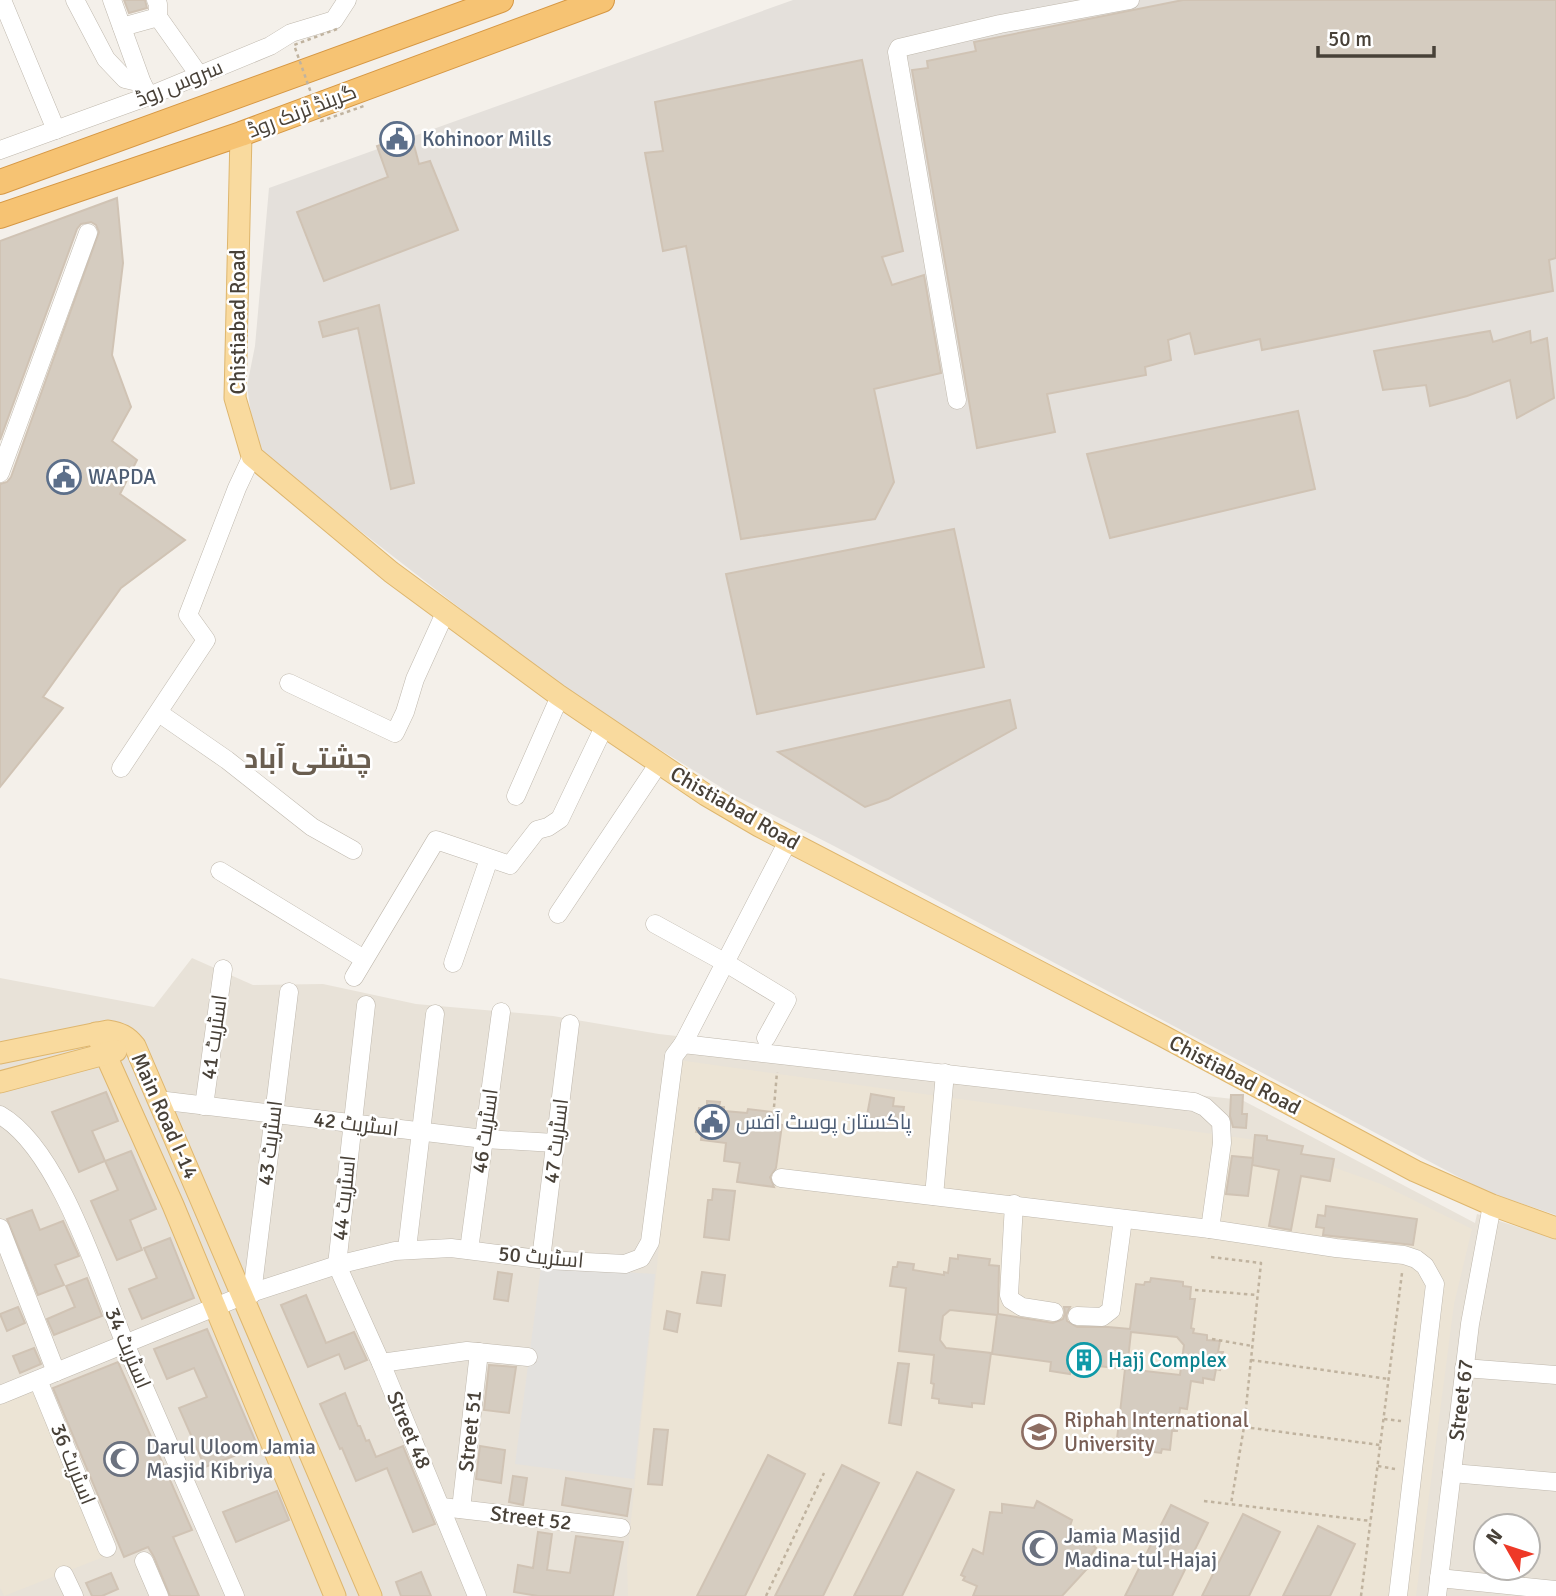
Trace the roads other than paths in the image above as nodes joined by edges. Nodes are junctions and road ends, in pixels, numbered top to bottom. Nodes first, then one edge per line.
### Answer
1 (2, 0) edge
2 (75, 0) edge
3 (112, 0) edge
4 (347, 0) edge
5 (501, 0) edge
6 (602, 0) edge
7 (1130, 0) edge
8 (157, 8) edge
9 (122, 27) junction
10 (199, 75) junction
11 (146, 90) junction
12 (56, 130) junction
13 (241, 134) junction
14 (0, 150) edge
15 (0, 182) edge
16 (0, 216) edge
17 (88, 233) dead end
18 (957, 400) dead end
19 (251, 456) junction
20 (0, 473) edge
21 (445, 613) junction
22 (289, 683) dead end
23 (560, 696) junction
24 (159, 713) junction
25 (604, 727) junction
26 (659, 763) junction
27 (121, 768) dead end
28 (516, 796) dead end
29 (788, 841) junction
30 (353, 850) dead end
31 (489, 859) junction
32 (220, 871) dead end
33 (558, 915) dead end
34 (655, 924) dead end
35 (364, 959) junction
36 (726, 962) junction
37 (453, 963) dead end
38 (223, 969) dead end
39 (354, 977) dead end
40 (289, 992) dead end
41 (366, 1005) dead end
42 (501, 1012) dead end
43 (435, 1014) dead end
44 (570, 1024) dead end
45 (96, 1033) junction
46 (766, 1038) dead end
47 (135, 1046) junction
48 (679, 1050) junction
49 (0, 1053) edge
50 (105, 1055) junction
51 (945, 1073) junction
52 (0, 1082) edge
53 (158, 1100) junction
54 (204, 1106) junction
55 (0, 1115) edge
56 (274, 1115) junction
57 (351, 1123) junction
58 (420, 1131) junction
59 (484, 1139) junction
60 (555, 1143) junction
61 (781, 1178) dead end
62 (934, 1196) junction
63 (1014, 1205) junction
64 (1492, 1205) junction
65 (1124, 1219) junction
66 (0, 1228) edge
67 (1556, 1228) edge
68 (1210, 1229) junction
69 (407, 1249) junction
70 (469, 1250) junction
71 (541, 1259) junction
72 (337, 1265) junction
73 (247, 1295) junction
74 (215, 1306) junction
75 (1054, 1312) dead end
76 (1077, 1316) dead end
77 (125, 1342) junction
78 (479, 1352) junction
79 (528, 1357) dead end
80 (381, 1363) junction
81 (1464, 1368) junction
82 (55, 1372) junction
83 (1556, 1375) edge
84 (38, 1380) junction
85 (0, 1395) edge
86 (1451, 1473) junction
87 (1556, 1482) edge
88 (442, 1507) junction
89 (461, 1509) junction
90 (621, 1528) dead end
91 (107, 1548) dead end
92 (144, 1561) dead end
93 (64, 1575) dead end
94 (1438, 1587) edge
95 (1556, 1590) edge
96 (472, 1595) edge
97 (74, 1596) edge
98 (159, 1596) edge
99 (235, 1596) edge
100 (335, 1596) edge
101 (371, 1596) edge
102 (1398, 1596) edge

1 - 12 street
2 - 11 street
3 - 9 street
4 - 10 street, سروس روڈ
5 - 15 highway, گرینڈ ٹرنک روڈ
6 - 13 highway, گرینڈ ٹرنک روڈ
7 - 18 street
8 - 9 street
8 - 10 street
9 - 11 street
10 - 11 street, سروس روڈ
11 - 12 street, سروس روڈ
12 - 14 street, سروس روڈ
13 - 16 highway, گرینڈ ٹرنک روڈ
13 - 19 main road, Chistiabad Road
17 - 20 street
19 - 21 main road, Chistiabad Road
19 - 24 street
21 - 22 street
21 - 23 main road, Chistiabad Road
23 - 25 main road, Chistiabad Road
23 - 28 street
24 - 27 street
24 - 30 street
25 - 26 main road, Chistiabad Road
25 - 31 street
26 - 29 main road, Chistiabad Road
26 - 33 street
29 - 36 street
29 - 64 main road, Chistiabad Road
31 - 35 street
31 - 37 street
32 - 35 street
34 - 36 street
35 - 39 street
36 - 46 street
36 - 48 street
38 - 54 street, اسٹریٹ 41
40 - 56 street, اسٹریٹ 43
41 - 57 street, اسٹریٹ 44
42 - 59 street, اسٹریٹ 46
43 - 58 street
44 - 60 street, اسٹریٹ 47
45 - 47 main road, Main Road I-14
45 - 49 main road
45 - 50 main road, Main Road I-14
47 - 50 main road
47 - 53 main road, Main Road I-14
48 - 51 street
48 - 71 street, اسٹریٹ 50
50 - 52 main road
50 - 74 main road, Main Road I-14
51 - 62 street
51 - 68 street
53 - 54 street, اسٹریٹ 42
53 - 73 main road, Main Road I-14
54 - 56 street, اسٹریٹ 42
55 - 77 street, اسٹریٹ 34
56 - 57 street, اسٹریٹ 42
56 - 73 street, اسٹریٹ 43
57 - 58 street, اسٹریٹ 42
57 - 72 street, اسٹریٹ 44
58 - 59 street, اسٹریٹ 42
58 - 69 street
59 - 60 street, اسٹریٹ 42
59 - 70 street, اسٹریٹ 46
60 - 71 street, اسٹریٹ 47
61 - 62 street
62 - 63 street
63 - 65 street
63 - 75 street
64 - 67 main road, Chistiabad Road
64 - 81 street, Street 67
65 - 68 street
65 - 76 street
66 - 82 street
68 - 102 street
69 - 70 street, اسٹریٹ 50
69 - 72 street, اسٹریٹ 50
70 - 71 street, اسٹریٹ 50
72 - 73 street, اسٹریٹ 50
72 - 80 street, Street 48
73 - 74 street, اسٹریٹ 50
73 - 101 main road, Main Road I-14
74 - 77 street, اسٹریٹ 50
74 - 100 main road, Main Road I-14
77 - 82 street, اسٹریٹ 50
77 - 99 street, اسٹریٹ 34
78 - 79 street
78 - 80 street
78 - 89 street, Street 51
80 - 88 street, Street 48
81 - 83 street
81 - 86 street, Street 67
82 - 84 street, اسٹریٹ 50
84 - 85 street, اسٹریٹ 50
84 - 91 street, اسٹریٹ 36
86 - 87 street
86 - 94 street, Street 67
88 - 89 street, Street 52
88 - 96 street, Street 48
89 - 90 street, Street 52
92 - 98 street
93 - 97 street
94 - 95 street

